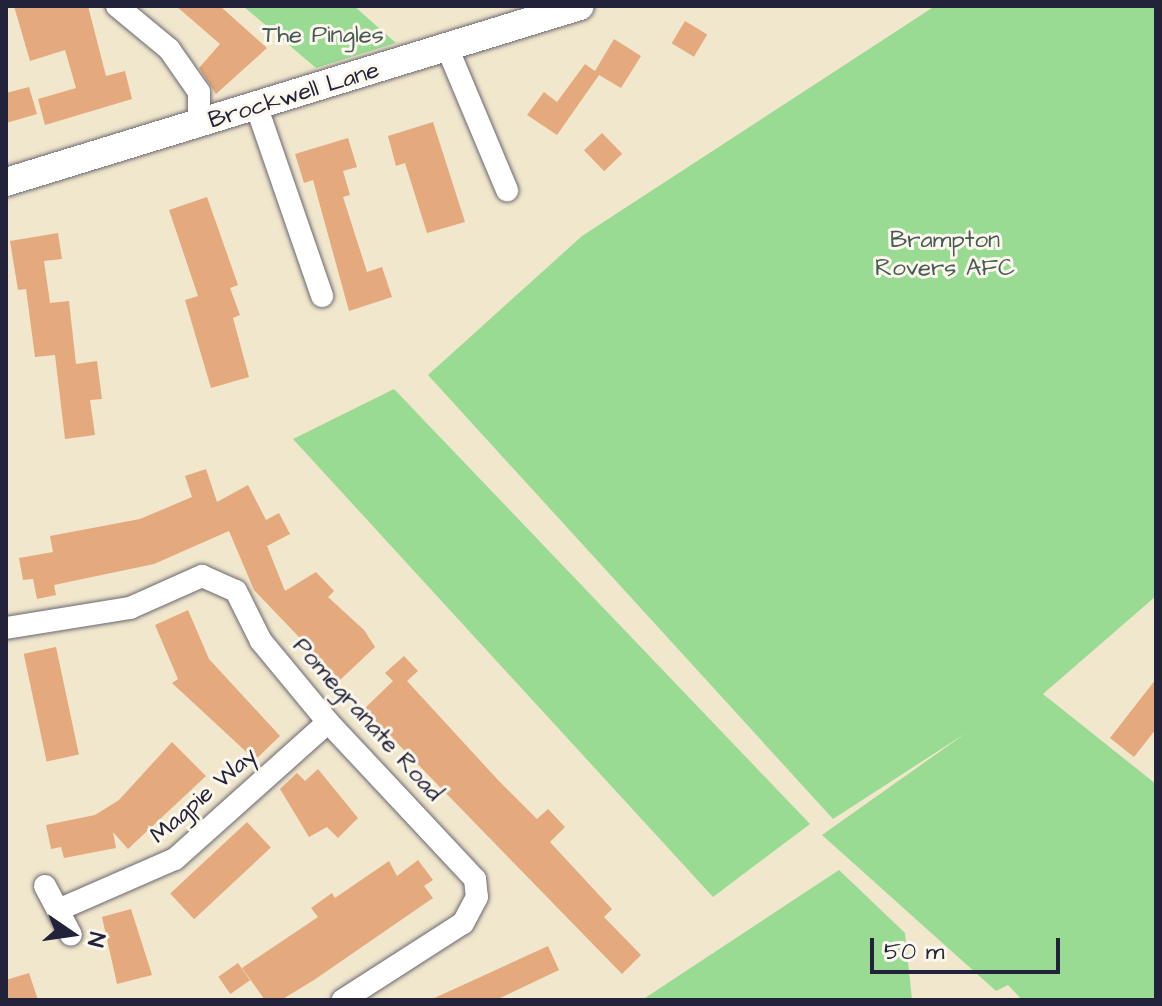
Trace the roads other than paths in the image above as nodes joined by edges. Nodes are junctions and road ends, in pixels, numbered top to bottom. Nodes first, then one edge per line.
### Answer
1 (117, 6) edge
2 (580, 6) edge
3 (449, 52) junction
4 (257, 108) junction
5 (199, 124) junction
6 (6, 182) edge
7 (507, 190) dead end
8 (322, 296) dead end
9 (6, 628) edge
10 (328, 722) junction
11 (45, 886) dead end
12 (58, 910) junction
13 (71, 935) dead end
14 (343, 1000) edge

1 - 5 street
2 - 3 street, Brockwell Lane
3 - 4 street, Brockwell Lane
3 - 7 street
4 - 5 street, Brockwell Lane
4 - 8 street
5 - 6 street, Brockwell Lane
9 - 10 street, Pomegranate Road
10 - 12 street, Magpie Way
10 - 14 street, Pomegranate Road
11 - 12 street
12 - 13 street

